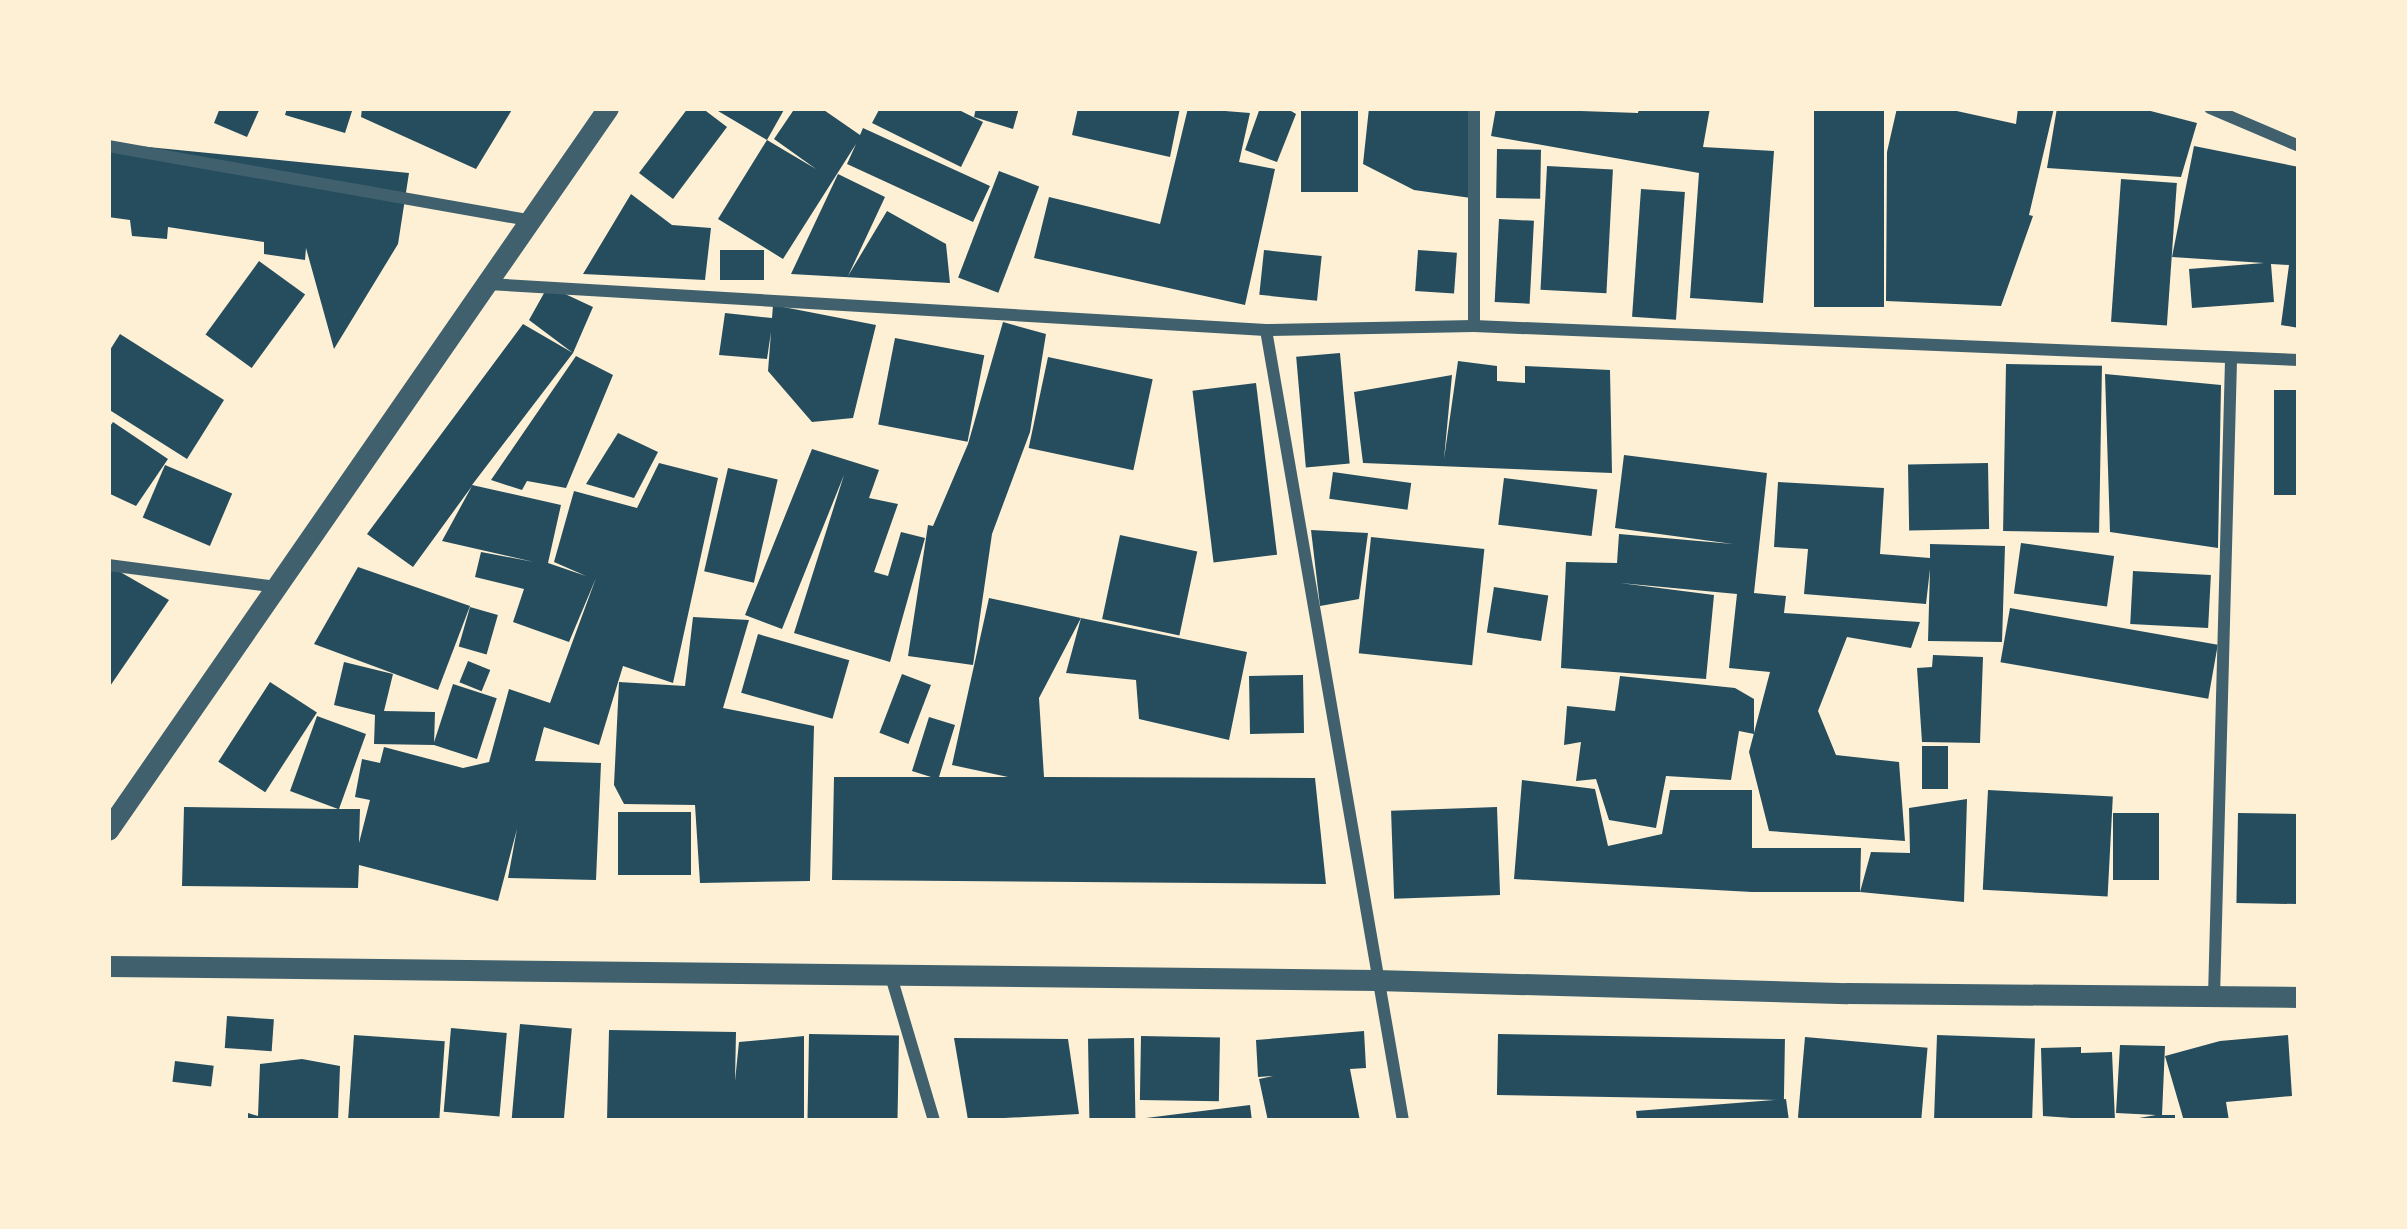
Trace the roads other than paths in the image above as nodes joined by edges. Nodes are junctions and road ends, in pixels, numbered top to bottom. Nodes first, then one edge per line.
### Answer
1 (608, 108) edge
2 (1474, 108) edge
3 (2210, 108) edge
4 (108, 146) edge
5 (2299, 146) edge
6 (529, 220) junction
7 (488, 284) junction
8 (1474, 326) junction
9 (1266, 330) junction
10 (2231, 360) junction
11 (2299, 360) edge
12 (108, 565) edge
13 (278, 588) junction
14 (108, 830) edge
15 (108, 966) edge
16 (890, 973) junction
17 (1376, 980) junction
18 (2214, 997) junction
19 (2299, 997) edge
20 (934, 1121) edge
21 (1403, 1121) edge

1 - 6 street
2 - 8 street
3 - 5 street
4 - 6 street
6 - 7 street
7 - 9 street
7 - 13 street
8 - 9 street
8 - 10 street
9 - 17 street
10 - 11 street
10 - 18 street
12 - 13 street
13 - 14 street
15 - 16 street
16 - 17 street
16 - 20 street
17 - 18 street
17 - 21 street
18 - 19 street

